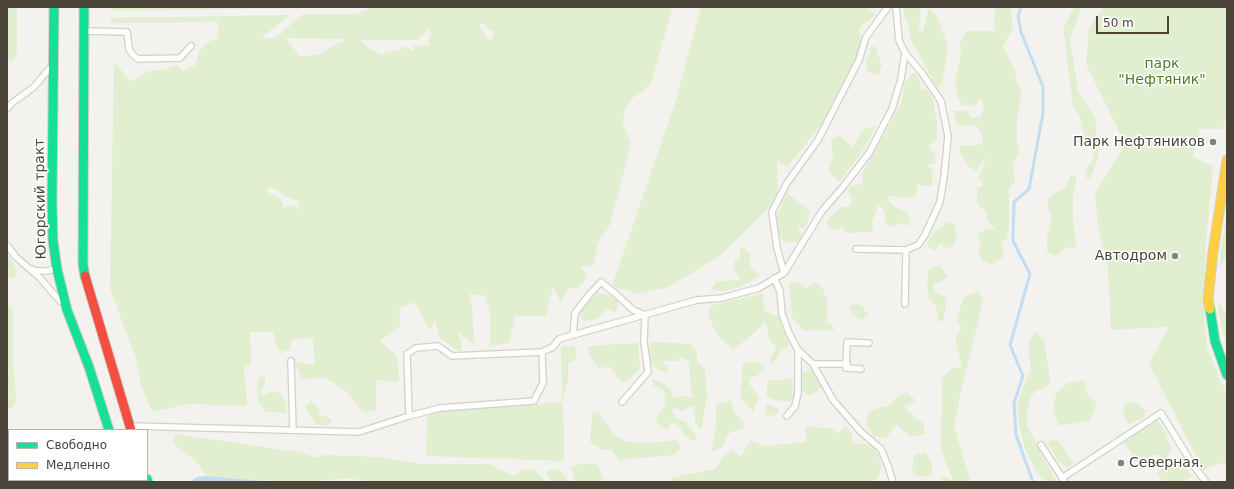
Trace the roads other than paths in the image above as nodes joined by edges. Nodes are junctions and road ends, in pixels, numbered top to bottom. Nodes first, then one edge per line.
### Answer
1 (54, 7) edge
2 (84, 7) edge
3 (888, 7) edge
4 (896, 7) edge
5 (84, 30) junction
6 (191, 46) dead end
7 (905, 53) junction
8 (53, 64) junction
9 (7, 108) edge
10 (1227, 160) edge
11 (7, 244) edge
12 (856, 249) dead end
13 (906, 250) junction
14 (28, 268) junction
15 (60, 268) junction
16 (784, 273) junction
17 (774, 278) junction
18 (905, 304) dead end
19 (67, 310) junction
20 (645, 315) junction
21 (573, 335) junction
22 (869, 343) dead end
23 (798, 350) junction
24 (542, 352) junction
25 (291, 361) dead end
26 (813, 364) junction
27 (847, 364) junction
28 (861, 369) dead end
29 (1227, 375) edge
30 (622, 402) dead end
31 (409, 416) junction
32 (788, 416) dead end
33 (131, 428) edge
34 (109, 429) edge
35 (293, 430) junction
36 (1040, 445) dead end
37 (1063, 480) edge
38 (892, 482) edge
39 (1206, 482) edge

1 - 8 main road, Югорский тракт
2 - 5 main road
3 - 16 lane
4 - 7 lane
5 - 6 lane
5 - 33 main road
7 - 13 lane
7 - 16 lane
8 - 9 lane
8 - 15 main road, Югорский тракт
10 - 29 main road
11 - 14 lane
12 - 13 lane
13 - 18 lane
14 - 15 lane
14 - 19 lane
15 - 19 main road, Югорский тракт
16 - 17 lane
17 - 20 lane
17 - 23 lane
19 - 34 main road, Югорский тракт
20 - 21 lane
20 - 21 lane
20 - 30 lane
21 - 24 lane
22 - 27 lane
23 - 26 lane
23 - 32 lane
24 - 31 lane
24 - 31 lane
25 - 35 lane
26 - 27 lane
26 - 38 lane
27 - 28 lane
31 - 35 lane
33 - 35 lane
36 - 37 lane
37 - 39 lane

